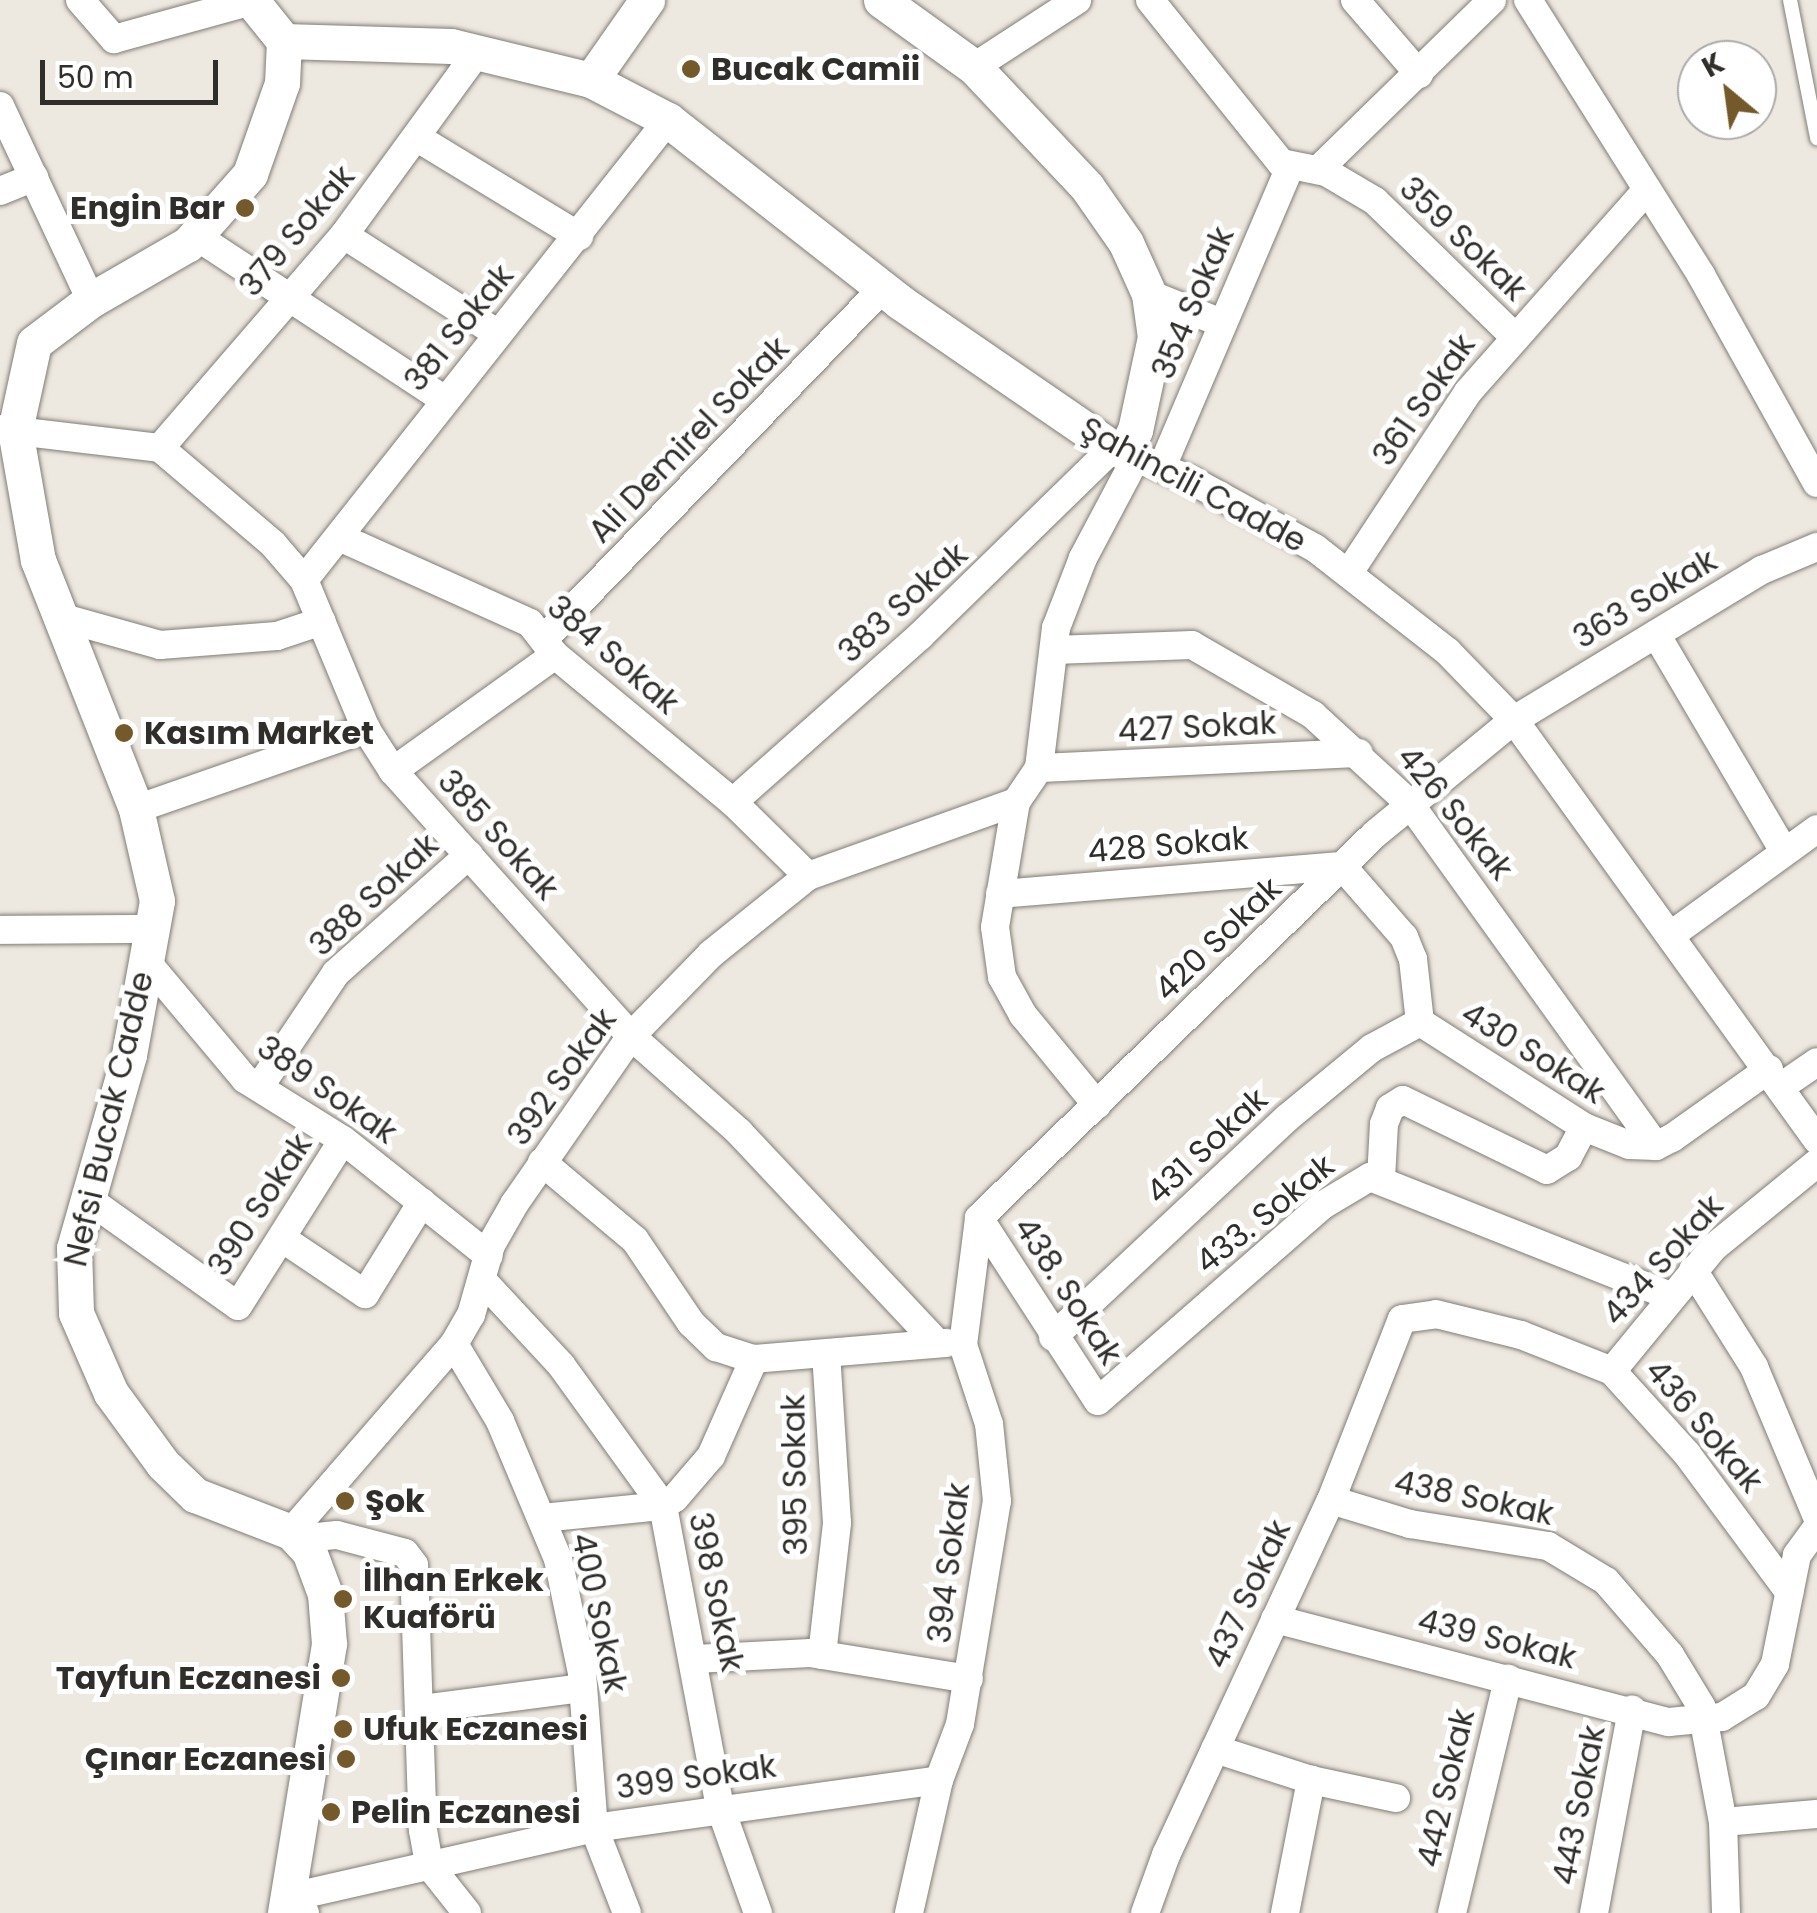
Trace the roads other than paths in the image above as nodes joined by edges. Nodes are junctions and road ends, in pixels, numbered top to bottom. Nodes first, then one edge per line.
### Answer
1 (80, 0) edge
2 (647, 0) edge
3 (881, 0) edge
4 (1076, 0) edge
5 (1150, 0) edge
6 (1355, 0) edge
7 (1492, 0) edge
8 (1528, 0) edge
9 (1790, 0) edge
10 (251, 1) edge
11 (284, 41) junction
12 (478, 51) junction
13 (974, 67) junction
14 (1419, 74) junction
15 (591, 80) junction
16 (0, 106) edge
17 (668, 120) junction
18 (416, 137) junction
19 (1817, 138) edge
20 (1304, 169) junction
21 (34, 177) junction
22 (0, 190) edge
23 (1648, 190) junction
24 (344, 235) junction
25 (196, 236) junction
26 (579, 236) junction
27 (882, 288) junction
28 (1150, 294) junction
29 (288, 298) junction
30 (91, 300) junction
31 (1222, 322) junction
32 (498, 334) junction
33 (1513, 335) junction
34 (445, 400) junction
35 (8, 430) edge
36 (160, 448) junction
37 (1119, 449) junction
38 (1162, 468) junction
39 (1815, 476) edge
40 (339, 536) junction
41 (1817, 547) edge
42 (1350, 571) junction
43 (304, 580) junction
44 (60, 617) junction
45 (322, 620) junction
46 (1656, 634) junction
47 (549, 647) junction
48 (1054, 650) junction
49 (1514, 720) junction
50 (366, 729) junction
51 (1359, 753) junction
52 (1038, 768) junction
53 (393, 770) junction
54 (732, 802) junction
55 (1016, 802) junction
56 (1410, 804) junction
57 (136, 809) junction
58 (1817, 829) edge
59 (1784, 851) junction
60 (468, 855) junction
61 (1342, 866) junction
62 (808, 876) junction
63 (1000, 894) junction
64 (0, 930) edge
65 (1671, 935) junction
66 (149, 945) junction
67 (1420, 1022) junction
68 (631, 1036) junction
69 (1817, 1062) edge
70 (1775, 1078) junction
71 (260, 1086) junction
72 (1097, 1105) junction
73 (1584, 1128) junction
74 (344, 1140) junction
75 (1817, 1140) edge
76 (1656, 1146) junction
77 (542, 1162) junction
78 (1817, 1163) edge
79 (1381, 1179) junction
80 (88, 1199) junction
81 (422, 1202) junction
82 (979, 1218) junction
83 (283, 1239) junction
84 (486, 1268) junction
85 (1693, 1270) junction
86 (1670, 1296) junction
87 (1419, 1312) joint
88 (1053, 1337) junction
89 (454, 1344) junction
90 (949, 1344) junction
91 (826, 1352) junction
92 (754, 1360) junction
93 (1612, 1371) junction
94 (1098, 1401) joint
95 (1331, 1500) junction
96 (662, 1506) junction
97 (1817, 1517) edge
98 (542, 1518) junction
99 (1817, 1527) edge
100 (295, 1535) junction
101 (1789, 1592) junction
102 (1275, 1619) junction
103 (822, 1655) junction
104 (695, 1659) junction
105 (969, 1679) junction
106 (1508, 1679) junction
107 (583, 1688) junction
108 (421, 1709) junction
109 (1632, 1710) junction
110 (1701, 1718) junction
111 (1215, 1748) junction
112 (939, 1780) junction
113 (1311, 1780) junction
114 (1396, 1798) dead end
115 (720, 1807) junction
116 (1817, 1814) edge
117 (1724, 1822) junction
118 (594, 1828) junction
119 (429, 1865) junction
120 (293, 1908) edge
121 (468, 1913) edge
122 (627, 1913) edge
123 (758, 1913) edge
124 (909, 1913) edge
125 (1146, 1913) edge
126 (1285, 1913) edge
127 (1452, 1913) edge
128 (1594, 1913) edge
129 (1726, 1913) edge

1 - 10 street
2 - 15 street
3 - 13 street
4 - 13 street
5 - 20 street, 359 Sokak
6 - 14 street
7 - 14 street, 354 Sokak
8 - 23 street
9 - 19 lane
10 - 11 street
11 - 12 street, Şahincili Cadde
11 - 25 street, Nefsi Bucak Cadde
12 - 15 street, Şahincili Cadde
12 - 18 street, 379 Sokak
13 - 28 street
14 - 20 street, 354 Sokak
15 - 17 street, Şahincili Cadde
16 - 21 street
17 - 26 street, 381 Sokak
17 - 27 street, Şahincili Cadde
18 - 24 street, 379 Sokak
18 - 26 street
20 - 31 street, 354 Sokak
20 - 33 street, 359 Sokak
21 - 22 street
21 - 30 street
23 - 33 street, 361 Sokak
23 - 39 street
24 - 29 street, 379 Sokak
24 - 32 street
25 - 29 street
25 - 30 street, Nefsi Bucak Cadde
26 - 32 street, 381 Sokak
27 - 37 street, Şahincili Cadde
27 - 47 street, Ali Demirel Sokak
28 - 31 street
28 - 37 street
29 - 34 street
29 - 36 street, 379 Sokak
30 - 35 street, Nefsi Bucak Cadde
31 - 38 street, 354 Sokak
32 - 34 street, 381 Sokak
33 - 42 street, 361 Sokak
34 - 40 street, 381 Sokak
35 - 36 street
35 - 44 street, Nefsi Bucak Cadde
36 - 43 street, 385 Sokak
37 - 38 street, Şahincili Cadde
37 - 48 street
37 - 54 street, 383 Sokak
38 - 42 street, Şahincili Cadde
40 - 43 street, 381 Sokak
40 - 47 street, 384 Sokak
41 - 46 street, 363 Sokak
42 - 49 street, Şahincili Cadde
43 - 45 street, 385 Sokak
44 - 45 street
44 - 57 street, Nefsi Bucak Cadde
45 - 50 street, 385 Sokak
46 - 49 street, 363 Sokak
46 - 59 street
47 - 53 street, Ali Demirel Sokak
47 - 54 street, 384 Sokak
48 - 51 street, 426 Sokak
48 - 52 street
49 - 56 street, 420 Sokak
49 - 65 street, Şahincili Cadde
50 - 53 street, 385 Sokak
50 - 57 street
51 - 52 street, 427 Sokak
51 - 56 street, 426 Sokak
52 - 55 street
53 - 60 street, 385 Sokak
54 - 62 street, 384 Sokak
55 - 62 street, 392 Sokak
55 - 63 street
56 - 61 street, 420 Sokak
56 - 76 street, 426 Sokak
57 - 66 street, Nefsi Bucak Cadde
58 - 59 street
59 - 65 street
60 - 68 street, 385 Sokak
60 - 71 street, 388 Sokak
61 - 63 street, 428 Sokak
61 - 67 street, 430 Sokak
61 - 72 street, 420 Sokak
62 - 68 street, 392 Sokak
63 - 72 street
64 - 66 street
65 - 70 street, Şahincili Cadde
66 - 71 street, 389 Sokak
66 - 80 street, Nefsi Bucak Cadde
67 - 73 street, 430 Sokak
67 - 88 street, 431 Sokak
68 - 77 street, 392 Sokak
68 - 90 street, 385 Sokak
69 - 70 street
70 - 75 street, Şahincili Cadde
70 - 76 street
71 - 74 street, 389 Sokak
72 - 82 street, 420 Sokak
73 - 76 street, 430 Sokak
73 - 79 street
74 - 81 street, 389 Sokak
74 - 83 street, 390 Sokak
77 - 84 street, 392 Sokak
77 - 92 street
78 - 85 street, 434 Sokak
79 - 86 street, 433. Sokak
79 - 94 street, 433. Sokak
80 - 83 street, 390 Sokak
80 - 100 street, Nefsi Bucak Cadde
81 - 83 street
81 - 84 street, 389 Sokak
82 - 88 street, 438. Sokak
82 - 90 street, 394 Sokak
84 - 89 street, 392 Sokak
84 - 96 street, 398 Sokak
85 - 86 street, 434 Sokak
85 - 97 street
86 - 93 street, 434 Sokak
87 - 93 street, 436 Sokak
87 - 95 street, 437 Sokak
88 - 94 street, 438. Sokak
89 - 98 street, 400 Sokak
89 - 100 street, 392 Sokak
90 - 91 street
90 - 105 street, 394 Sokak
91 - 92 street
91 - 103 street, 395 Sokak
92 - 96 street
93 - 101 street, 436 Sokak
95 - 102 street, 437 Sokak
95 - 110 street, 438 Sokak
96 - 98 street
96 - 104 street, 398 Sokak
98 - 107 street, 400 Sokak
99 - 101 street
100 - 108 street
100 - 120 street
101 - 110 street
102 - 106 street, 439 Sokak
102 - 111 street, 437 Sokak
103 - 104 street
103 - 105 street
104 - 115 street, 398 Sokak
105 - 112 street, 394 Sokak
106 - 109 street, 439 Sokak
106 - 127 street, 442 Sokak
107 - 108 street
107 - 118 street, 400 Sokak
108 - 119 street
109 - 110 street, 439 Sokak
109 - 128 street, 443 Sokak
110 - 117 street, 438 Sokak
111 - 113 street
111 - 125 street, 437 Sokak
112 - 115 street, 399 Sokak
112 - 124 street, 394 Sokak
113 - 114 street
113 - 126 street
115 - 118 street, 399 Sokak
115 - 123 street, 398 Sokak
116 - 117 street
117 - 129 street, 438 Sokak
118 - 119 street, 399 Sokak
118 - 122 street, 400 Sokak
119 - 120 street, 399 Sokak
119 - 121 street

